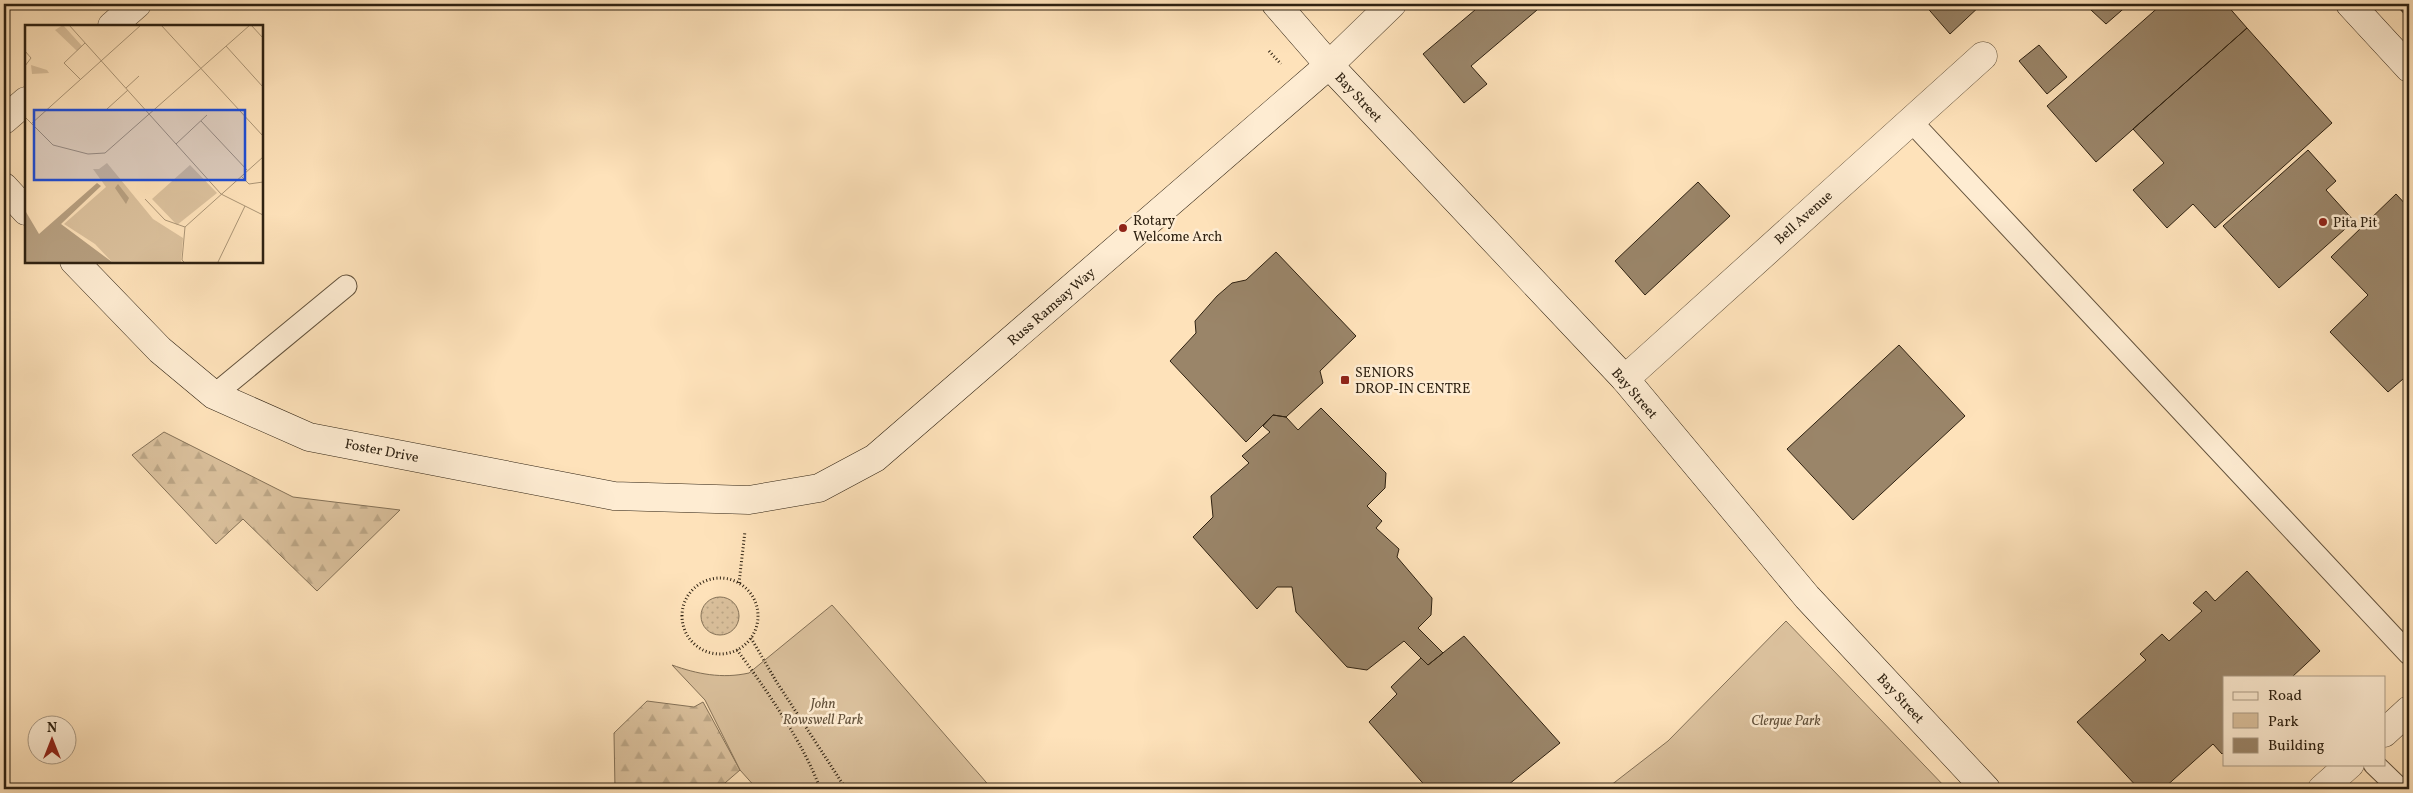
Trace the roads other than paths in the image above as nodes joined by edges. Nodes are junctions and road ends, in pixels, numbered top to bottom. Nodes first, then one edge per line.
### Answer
1 (137, 4) edge
2 (1276, 4) edge
3 (1392, 4) edge
4 (2350, 4) edge
5 (113, 25) edge
6 (1983, 56) dead end
7 (1329, 65) junction
8 (2409, 68) edge
9 (25, 101) edge
10 (4, 120) edge
11 (1910, 120) junction
12 (4, 187) edge
13 (25, 210) edge
14 (75, 262) edge
15 (346, 286) dead end
16 (1625, 379) junction
17 (214, 395) junction
18 (749, 500) joint
19 (2409, 654) edge
20 (2409, 710) edge
21 (2386, 731) edge
22 (2348, 766) edge
23 (2376, 766) edge
24 (1986, 789) edge
25 (2322, 789) edge
26 (2400, 789) edge

1 - 5 street
2 - 7 street, Bay Street
3 - 7 street, Russ Ramsay Way
4 - 8 street
6 - 11 street, Bell Avenue
7 - 16 street, Bay Street
7 - 18 street, Russ Ramsay Way
9 - 10 street
11 - 16 street, Bell Avenue
11 - 19 lane
12 - 13 street
14 - 17 street, Foster Drive
15 - 17 lane
16 - 24 street, Bay Street
17 - 18 street, Foster Drive
20 - 21 street
22 - 25 street
23 - 26 lane

